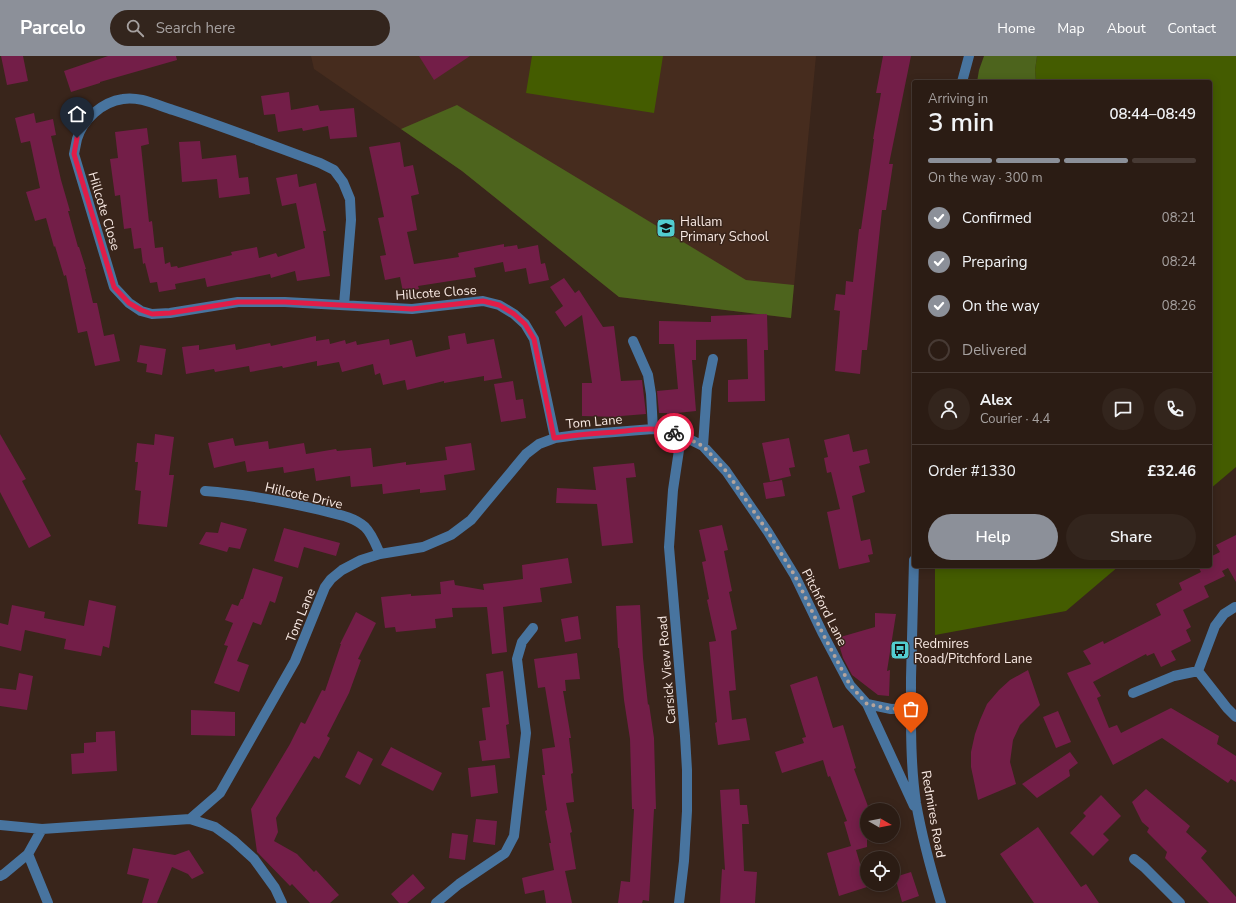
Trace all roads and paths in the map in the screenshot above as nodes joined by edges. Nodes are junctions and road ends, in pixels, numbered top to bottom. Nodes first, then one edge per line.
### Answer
1 (969, 56) edge
2 (963, 80) edge
3 (344, 305) junction
4 (633, 341) dead end
5 (713, 359) dead end
6 (652, 429) junction
7 (683, 436) junction
8 (554, 438) junction
9 (703, 446) junction
10 (205, 491) dead end
11 (380, 554) junction
12 (914, 568) edge
13 (1235, 607) edge
14 (533, 628) dead end
15 (1198, 671) junction
16 (1133, 693) dead end
17 (867, 704) junction
18 (911, 708) junction
19 (1236, 718) edge
20 (919, 817) junction
21 (190, 819) junction
22 (0, 824) edge
23 (42, 829) junction
24 (28, 854) junction
25 (1134, 859) dead end
26 (0, 876) edge
27 (48, 903) edge
28 (282, 903) edge
29 (436, 903) edge
30 (679, 903) edge
31 (941, 903) edge
32 (1180, 903) edge

1 - 2 street
3 - 3 street, Hillcote Close
3 - 8 street, Hillcote Close
4 - 6 street
5 - 9 street
6 - 7 street, Tom Lane
6 - 8 street, Tom Lane
7 - 9 street, Pitchford Lane
7 - 30 street, Carsick View Road
8 - 11 street, Tom Lane
9 - 17 street, Pitchford Lane
10 - 11 street, Hillcote Drive
11 - 21 street, Tom Lane
12 - 18 street, Redmires Road
13 - 15 street
14 - 29 street
15 - 16 street
15 - 19 street
17 - 18 street
17 - 20 street, Pitchford Lane
18 - 20 street, Redmires Road
20 - 31 street, Redmires Road
21 - 23 street
21 - 28 street
22 - 23 street
23 - 24 street
24 - 26 street
24 - 27 street
25 - 32 street

